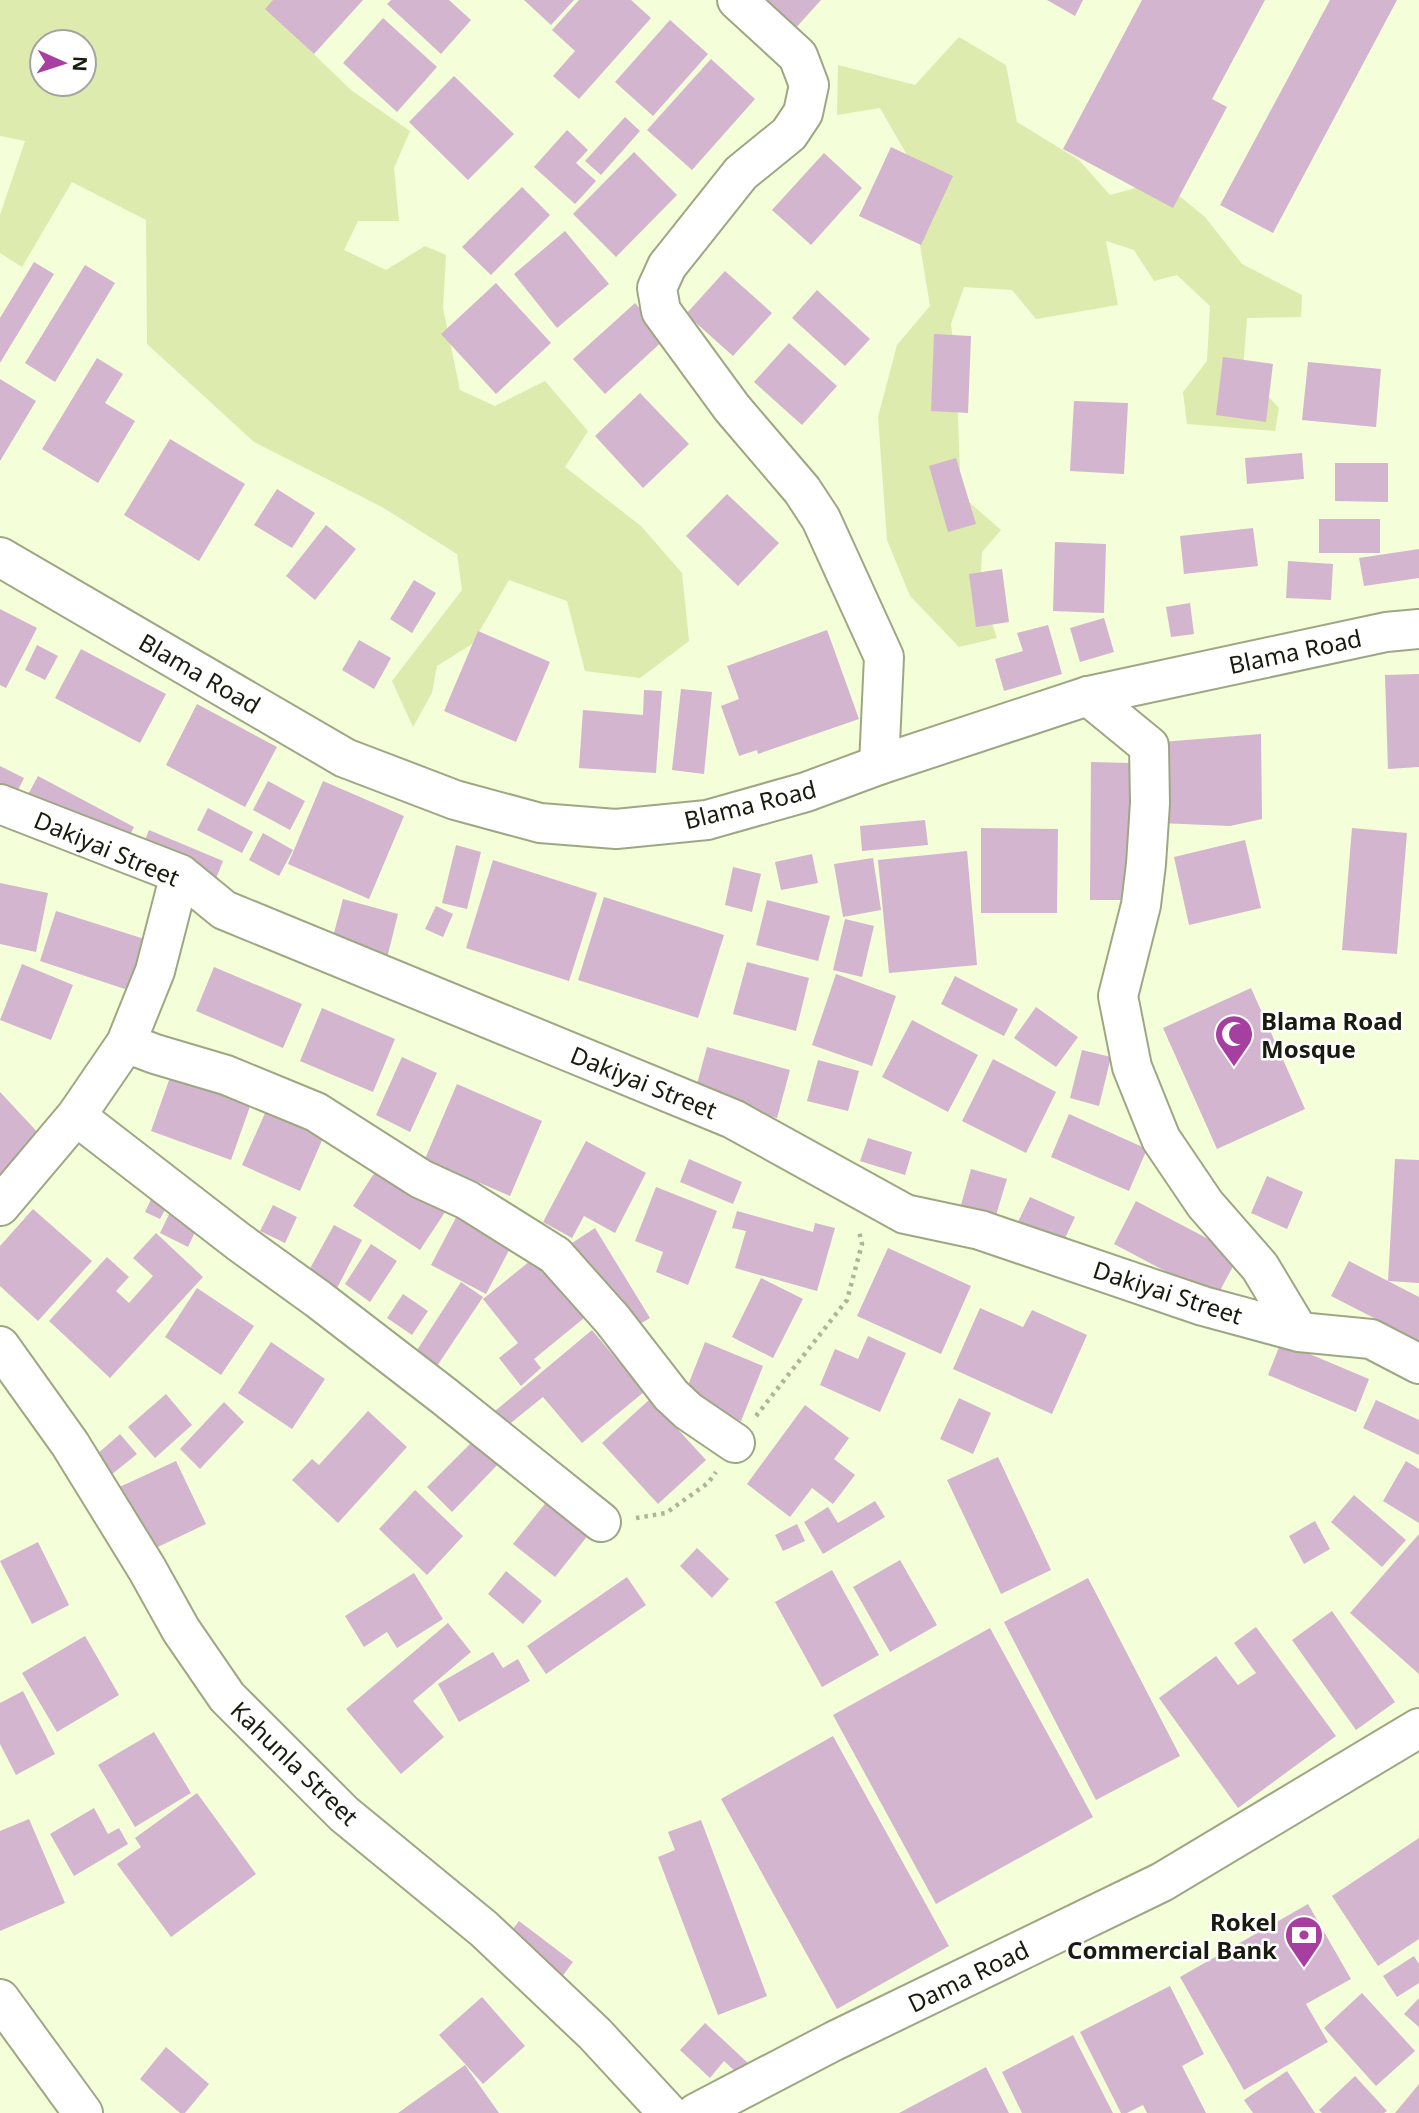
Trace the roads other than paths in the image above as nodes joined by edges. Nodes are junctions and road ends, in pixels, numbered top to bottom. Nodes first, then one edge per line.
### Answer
1 (737, 0) edge
2 (0, 557) edge
3 (1419, 629) edge
4 (1088, 696) junction
5 (878, 765) junction
6 (0, 804) edge
7 (180, 874) junction
8 (126, 1043) junction
9 (76, 1116) junction
10 (0, 1206) edge
11 (1299, 1332) junction
12 (0, 1346) edge
13 (1419, 1364) edge
14 (735, 1443) road end
15 (601, 1522) road end
16 (1419, 1728) edge
17 (0, 1999) edge
18 (83, 2113) edge
19 (668, 2113) edge
20 (696, 2113) edge

1 - 5 main road
2 - 5 main road, Blama Road
3 - 4 main road, Blama Road
4 - 5 main road, Blama Road
4 - 11 main road
6 - 7 main road, Dakiyai Street
7 - 8 main road
7 - 11 main road, Dakiyai Street
8 - 9 main road
8 - 14 main road
9 - 10 main road
9 - 15 main road
11 - 13 main road, Dakiyai Street
12 - 19 main road, Kahunla Street
16 - 20 main road, Dama Road
17 - 18 main road

